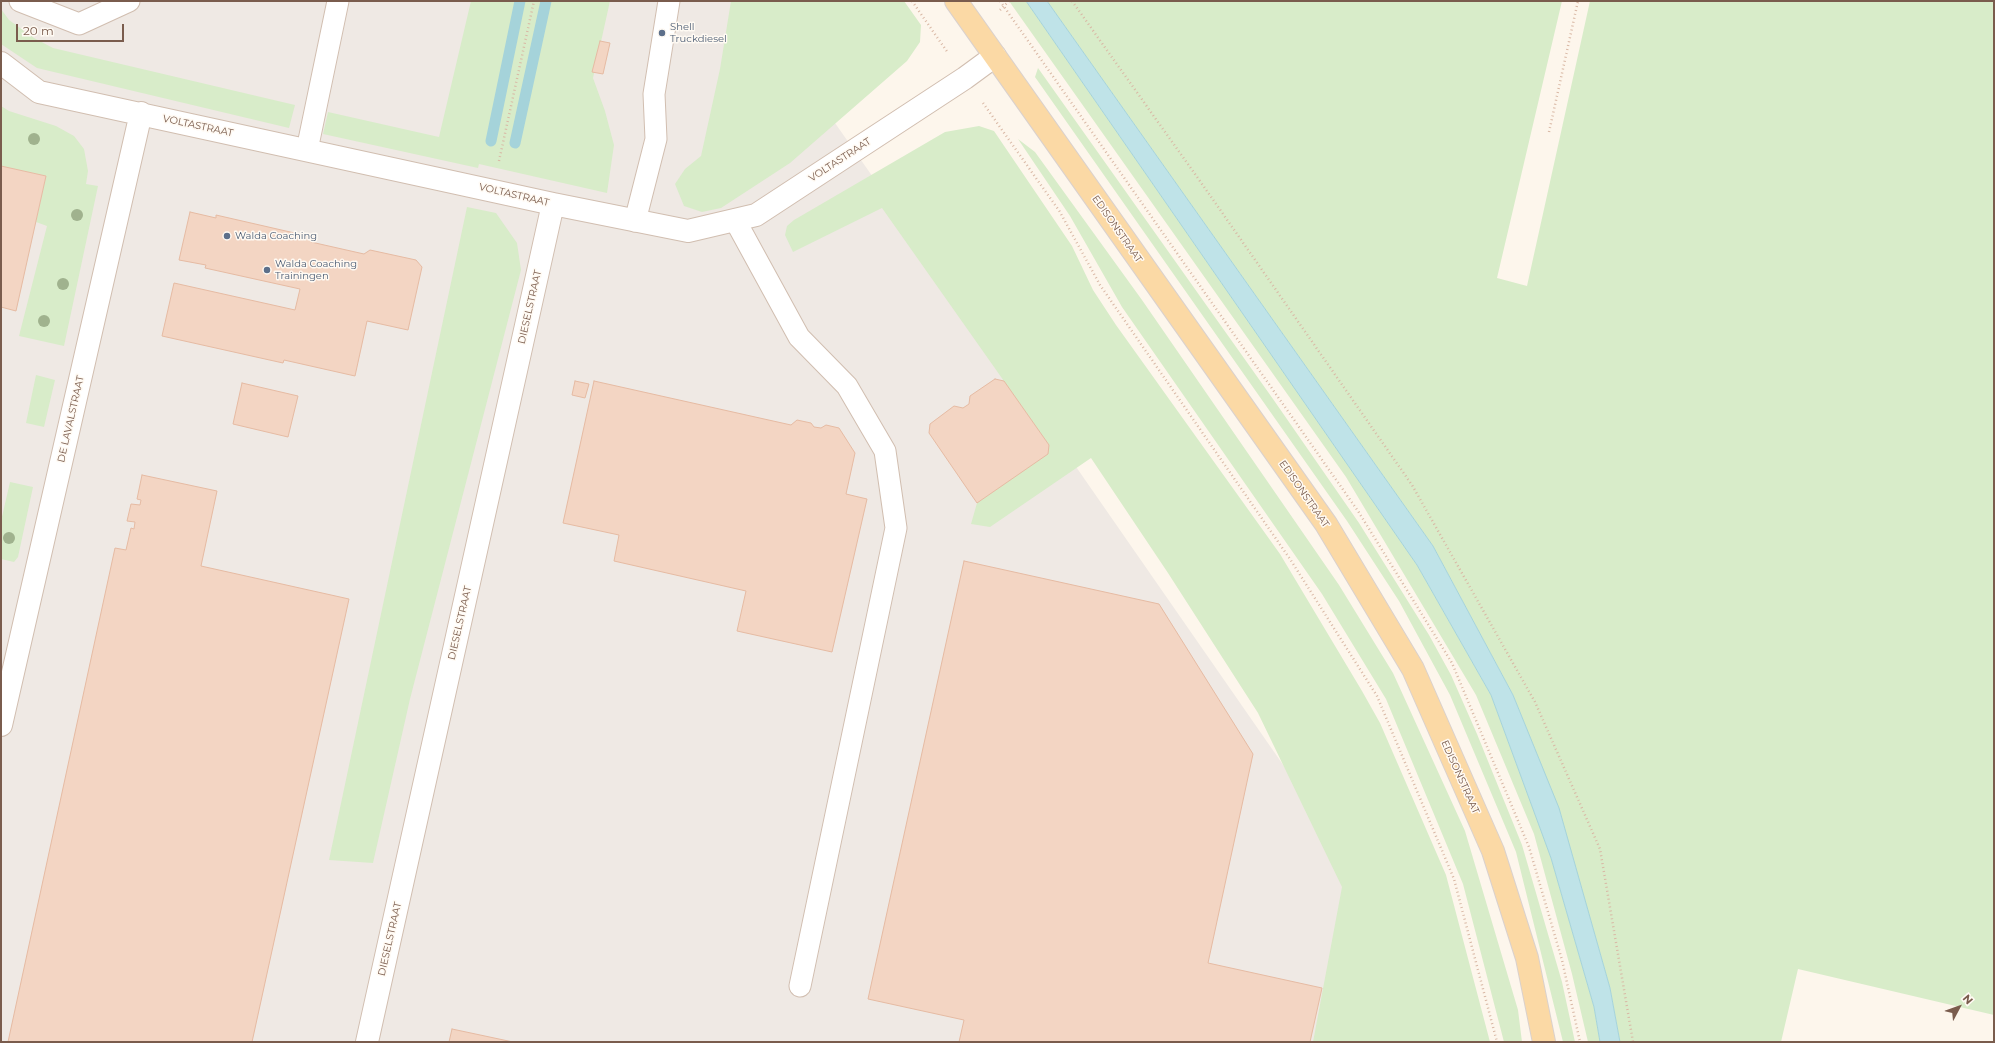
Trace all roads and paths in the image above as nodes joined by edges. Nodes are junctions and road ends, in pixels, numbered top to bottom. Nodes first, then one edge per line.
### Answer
1 (20, 1) edge
2 (129, 1) edge
3 (338, 1) edge
4 (534, 1) edge
5 (669, 1) edge
6 (912, 1) edge
7 (956, 1) edge
8 (1072, 1) edge
9 (1578, 1) edge
10 (995, 56) junction
11 (1, 63) edge
12 (965, 78) junction
13 (141, 113) junction
14 (1549, 132) dead end
15 (307, 150) junction
16 (493, 190) junction
17 (553, 204) junction
18 (735, 220) junction
19 (635, 221) junction
20 (1, 725) edge
21 (800, 986) dead end
22 (367, 1042) edge
23 (1497, 1042) edge
24 (1544, 1042) edge
25 (1633, 1042) edge

1 - 2 lane
3 - 15 lane
4 - 16 path
5 - 19 lane
6 - 12 path
7 - 10 main road, EDISONSTRAAT
8 - 25 path
9 - 14 path
10 - 12 street, VOLTASTRAAT
10 - 24 main road, EDISONSTRAAT
11 - 13 street, VOLTASTRAAT
12 - 18 street, VOLTASTRAAT
12 - 23 path
13 - 15 street, VOLTASTRAAT
13 - 20 street, DE LAVALSTRAAT
15 - 16 street, VOLTASTRAAT
16 - 17 street, VOLTASTRAAT
17 - 19 street, VOLTASTRAAT
17 - 22 street, DIESELSTRAAT
18 - 19 street, VOLTASTRAAT
18 - 21 lane

